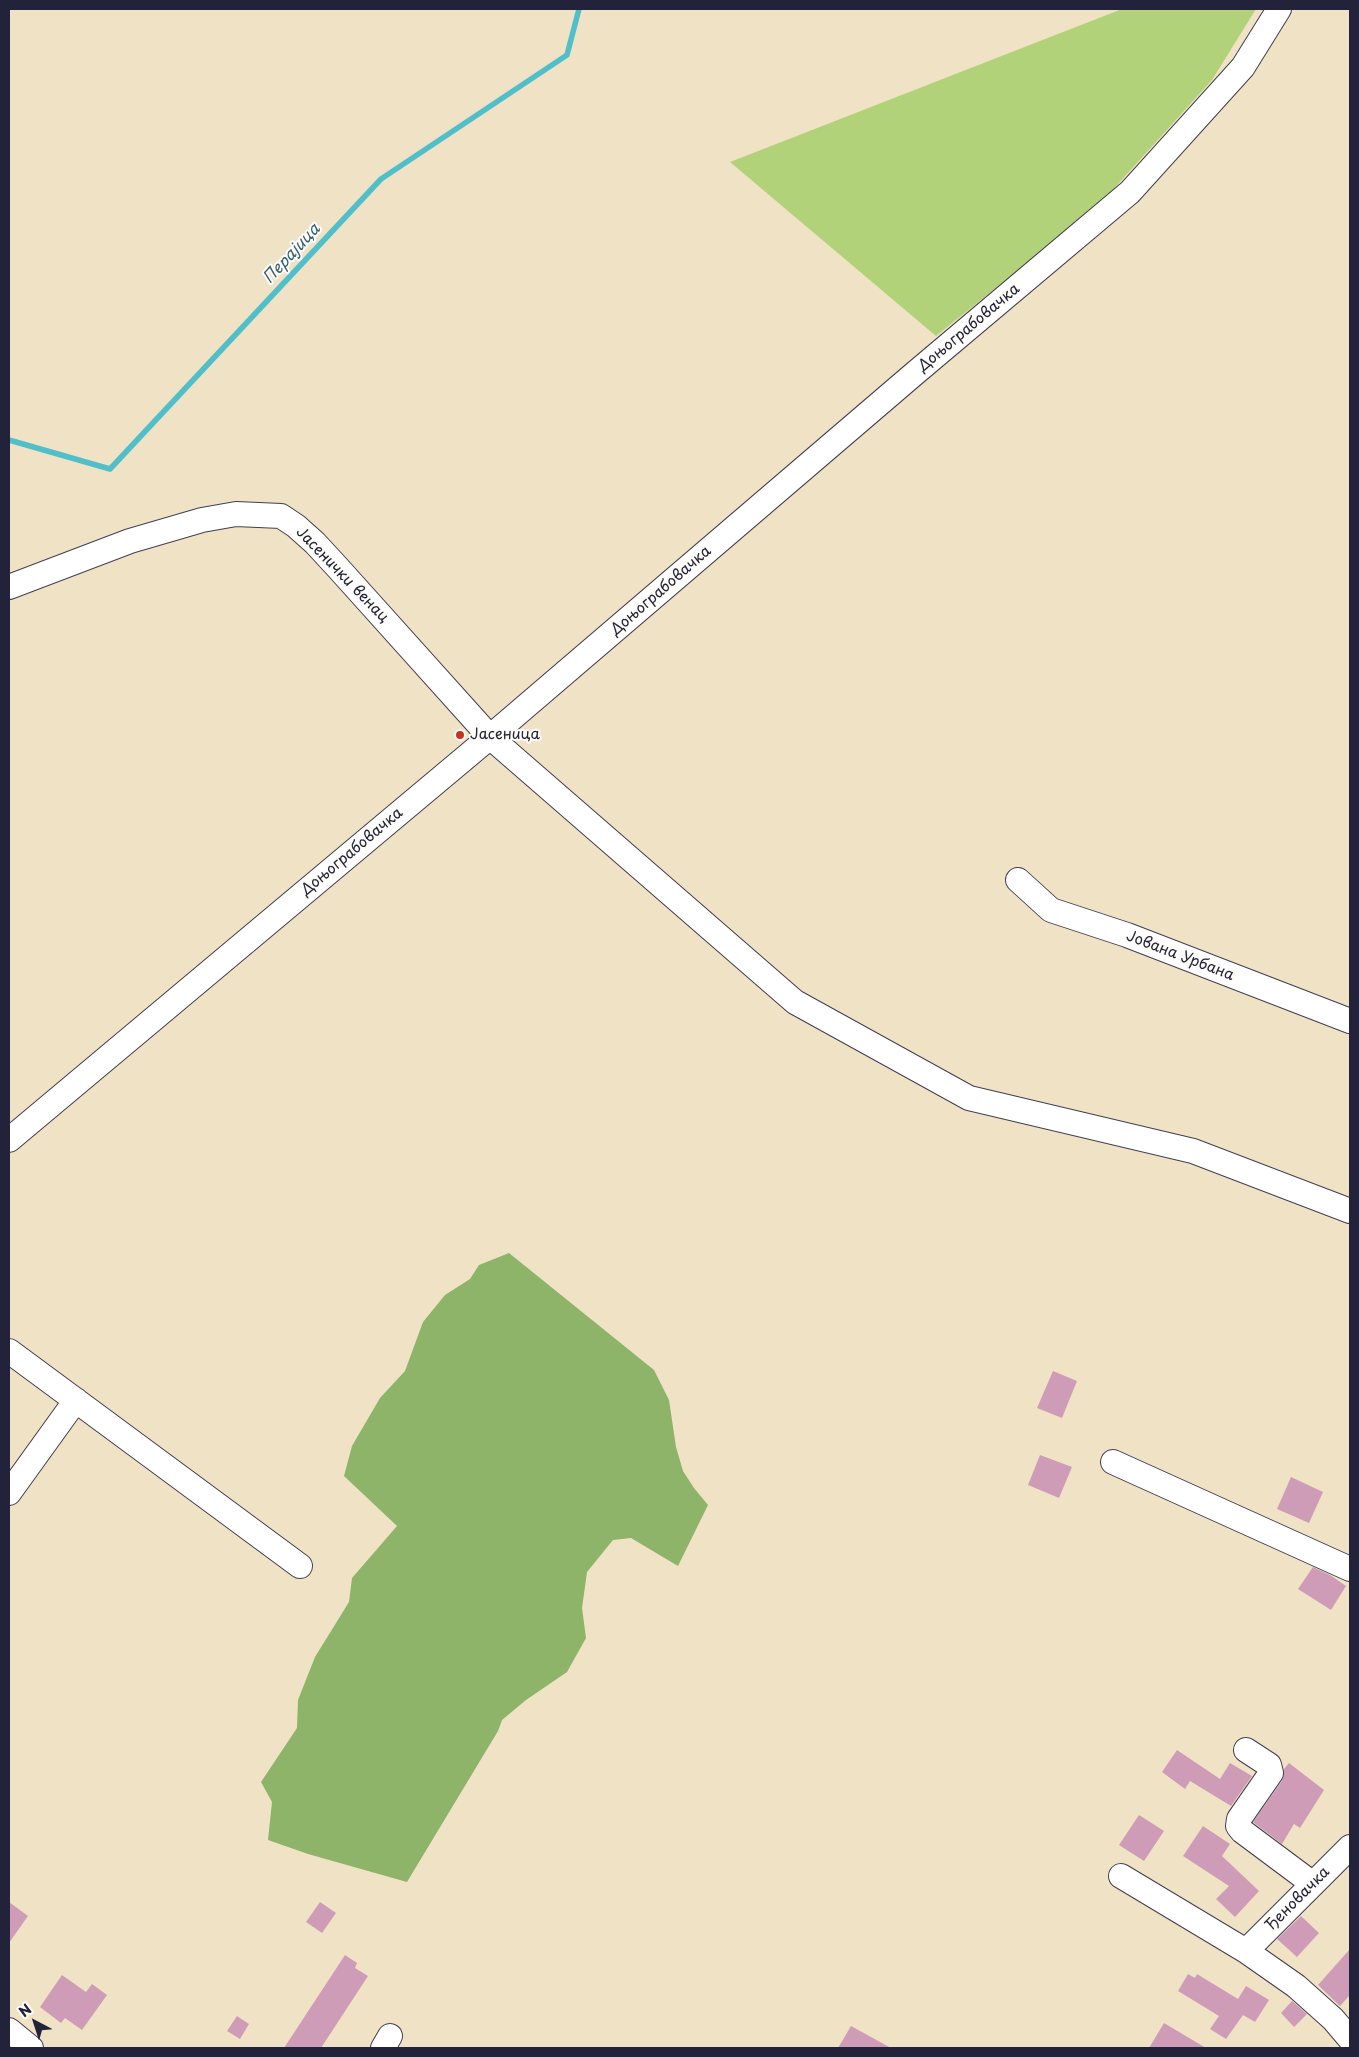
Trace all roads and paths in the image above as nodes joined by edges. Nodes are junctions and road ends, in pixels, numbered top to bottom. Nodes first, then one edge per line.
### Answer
1 (1279, 9) edge
2 (9, 587) edge
3 (490, 737) junction
4 (1018, 880) dead end
5 (1350, 1021) edge
6 (9, 1140) edge
7 (1350, 1210) edge
8 (9, 1351) edge
9 (76, 1400) junction
10 (1113, 1462) dead end
11 (9, 1493) edge
12 (300, 1566) dead end
13 (1350, 1569) edge
14 (1246, 1750) dead end
15 (1350, 1847) edge
16 (1121, 1876) dead end
17 (1313, 1884) junction
18 (1246, 1951) junction
19 (9, 2030) edge
20 (1350, 2039) edge
21 (31, 2048) edge

1 - 3 street, Доњограбовачка
2 - 3 street, Јасенички венац
3 - 6 street, Доњограбовачка
3 - 7 street, Јасенички венац
4 - 5 street, Јована Урбана
8 - 9 street
9 - 11 street
9 - 12 street
10 - 13 street
14 - 17 street
15 - 17 street, Ђеновачка
16 - 18 street
17 - 18 street, Ђеновачка
18 - 20 street
19 - 21 street

